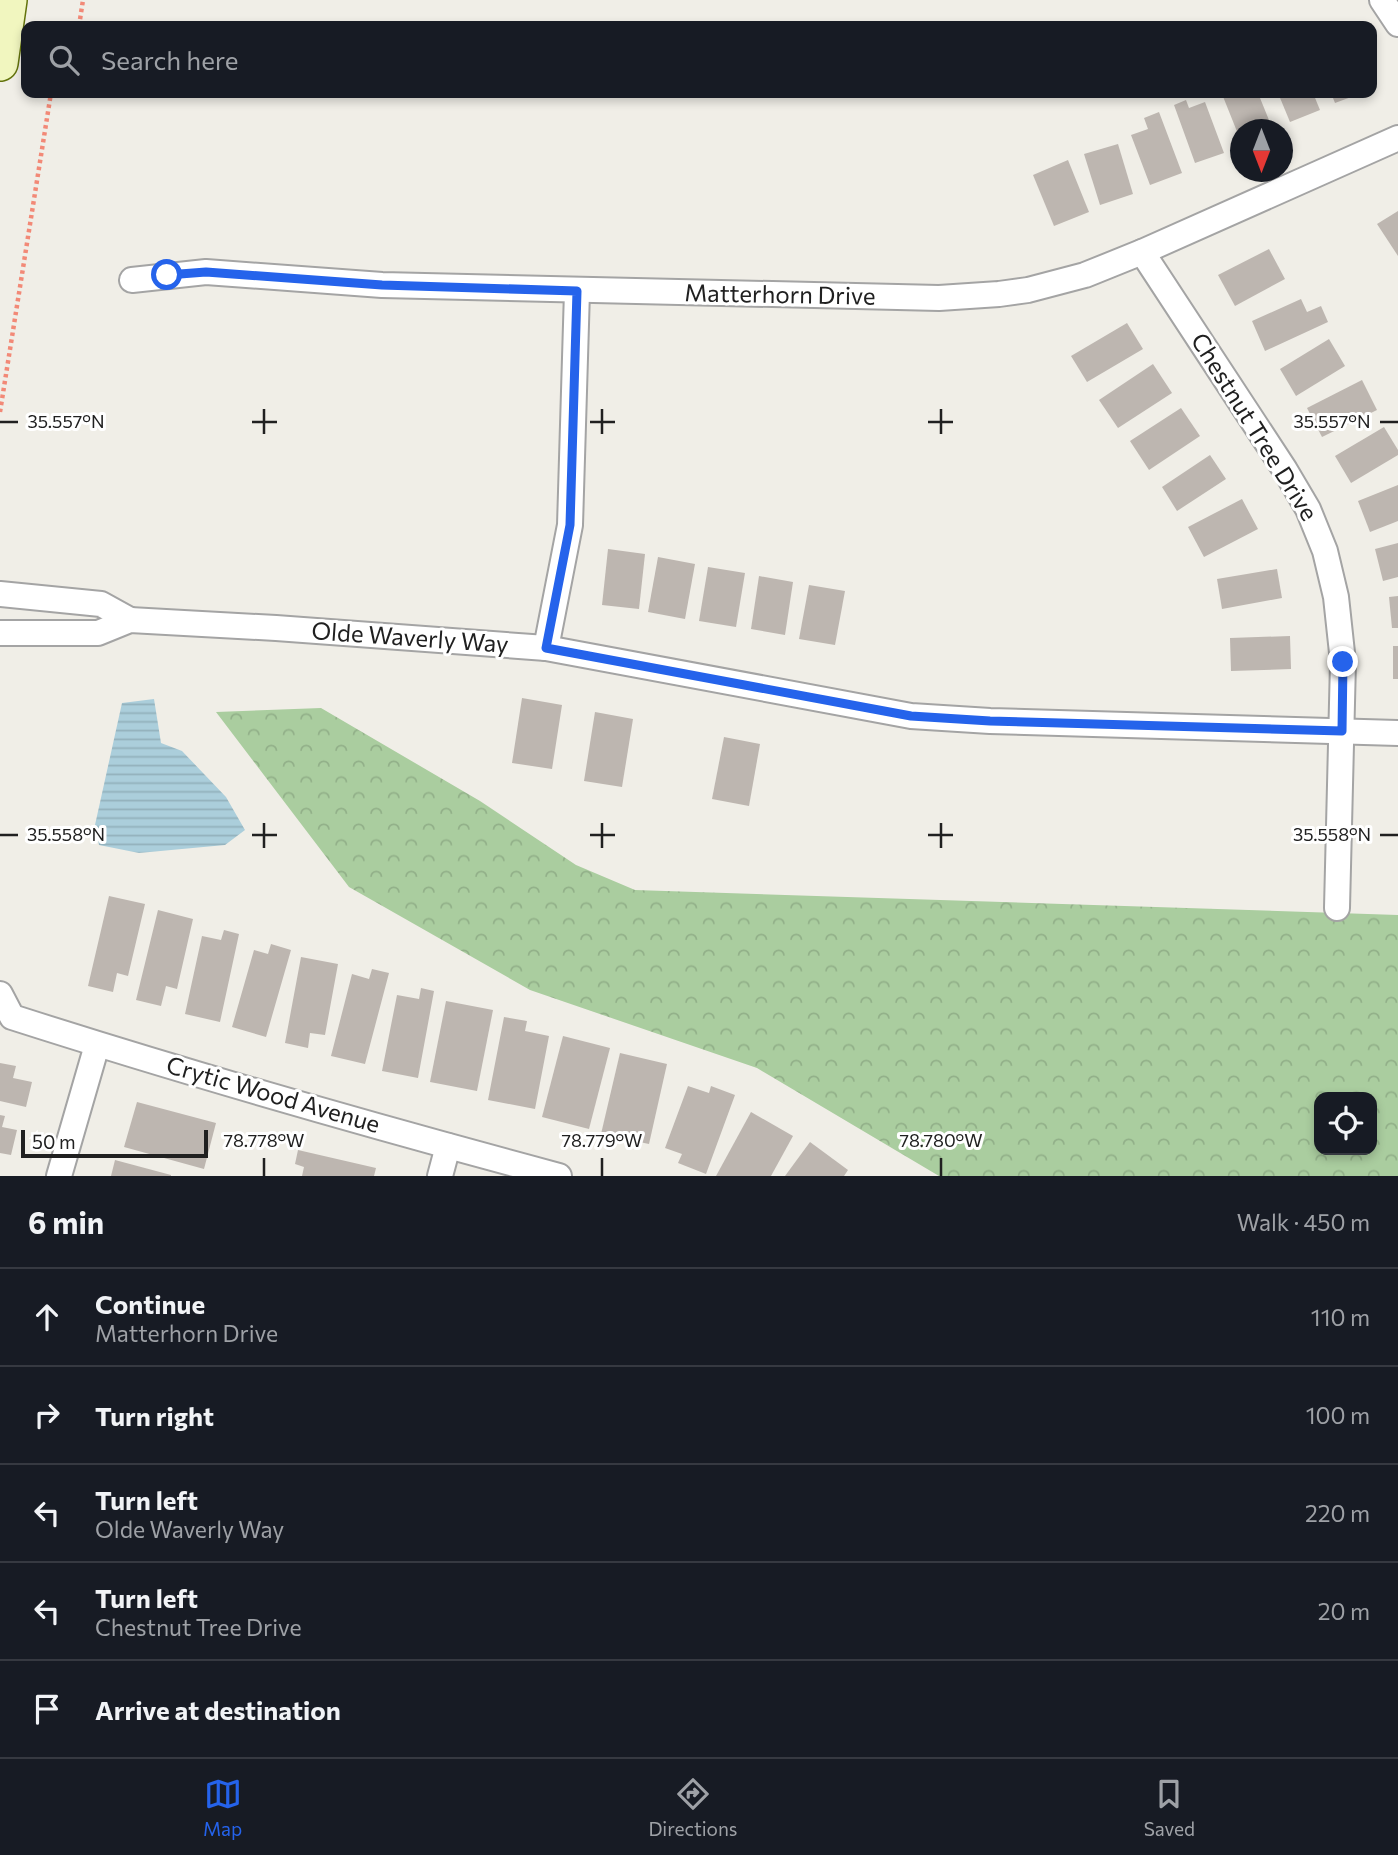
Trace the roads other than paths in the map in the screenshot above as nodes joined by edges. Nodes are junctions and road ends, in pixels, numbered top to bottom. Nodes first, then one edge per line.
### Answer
1 (9, 0) edge
2 (1382, 0) edge
3 (1398, 24) edge
4 (0, 63) edge
5 (1398, 138) edge
6 (1142, 252) junction
7 (132, 280) dead end
8 (577, 291) junction
9 (0, 594) edge
10 (130, 620) junction
11 (0, 633) edge
12 (546, 648) junction
13 (1342, 731) junction
14 (1398, 733) edge
15 (1337, 908) dead end
16 (0, 994) edge
17 (97, 1045) junction
18 (448, 1146) junction
19 (59, 1176) edge
20 (440, 1176) edge
21 (559, 1176) edge

1 - 4 street
2 - 3 street
5 - 6 street, Matterhorn Drive
6 - 8 street, Matterhorn Drive
6 - 13 street, Chestnut Tree Drive
7 - 8 street, Matterhorn Drive
8 - 12 street
9 - 10 street, Olde Waverly Way
10 - 11 street, Olde Waverly Way
10 - 12 street, Olde Waverly Way
12 - 13 street, Olde Waverly Way
13 - 14 street, Olde Waverly Way
13 - 15 street, Chestnut Tree Drive
16 - 17 street, Crytic Wood Avenue
17 - 18 street, Crytic Wood Avenue
17 - 19 street
18 - 20 street
18 - 21 street, Crytic Wood Avenue

